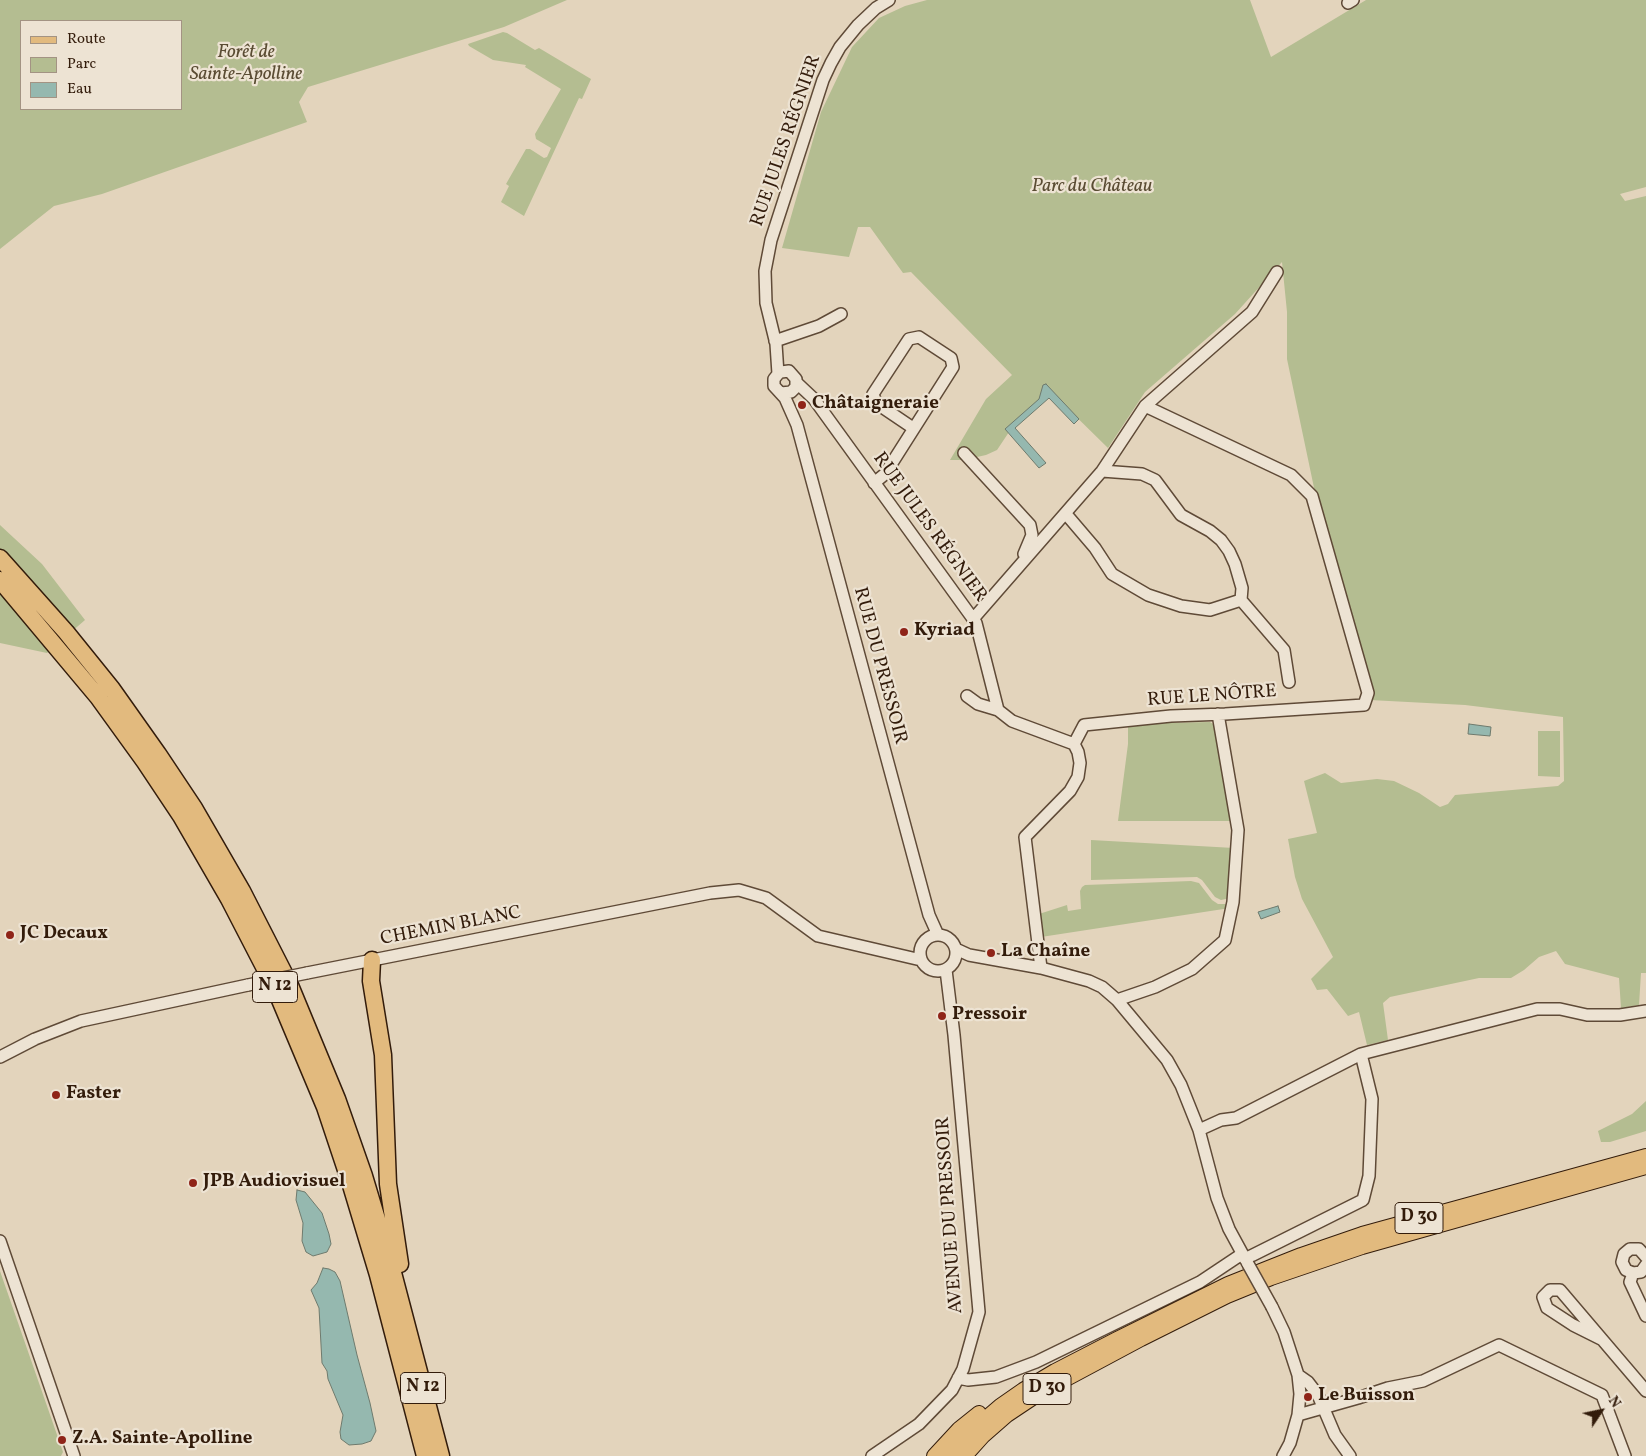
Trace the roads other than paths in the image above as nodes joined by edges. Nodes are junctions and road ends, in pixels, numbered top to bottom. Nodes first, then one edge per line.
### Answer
1 (890, 0) edge
2 (1277, 272) dead end
3 (840, 314) dead end
4 (776, 342) junction
5 (783, 372) junction
6 (796, 387) junction
7 (781, 393) junction
8 (1145, 406) junction
9 (797, 425) junction
10 (913, 428) junction
11 (964, 453) dead end
12 (1102, 471) junction
13 (874, 482) junction
14 (1066, 514) junction
15 (0, 558) edge
16 (1019, 564) junction
17 (0, 580) edge
18 (1240, 600) junction
19 (973, 619) junction
20 (1290, 682) dead end
21 (967, 696) dead end
22 (998, 710) junction
23 (1218, 714) junction
24 (1074, 744) junction
25 (929, 915) junction
26 (938, 935) junction
27 (922, 950) junction
28 (955, 954) junction
29 (372, 960) junction
30 (1041, 968) junction
31 (940, 971) junction
32 (1117, 1000) junction
33 (1646, 1011) edge
34 (1361, 1054) junction
35 (0, 1057) edge
36 (1199, 1130) junction
37 (1646, 1156) edge
38 (1646, 1167) edge
39 (0, 1241) edge
40 (1646, 1257) edge
41 (1245, 1259) junction
42 (1646, 1266) edge
43 (1633, 1273) junction
44 (1646, 1316) edge
45 (405, 1321) junction
46 (1602, 1338) junction
47 (1141, 1339) junction
48 (964, 1366) junction
49 (1055, 1371) junction
50 (1298, 1374) junction
51 (958, 1378) junction
52 (985, 1378) junction
53 (1646, 1391) edge
54 (1324, 1408) junction
55 (1298, 1415) junction
56 (74, 1456) edge
57 (425, 1456) edge
58 (441, 1456) edge
59 (872, 1456) edge
60 (934, 1456) edge
61 (950, 1456) edge
62 (965, 1456) edge
63 (977, 1456) edge
64 (1283, 1456) edge
65 (1350, 1456) edge
66 (1625, 1456) edge

1 - 4 street, RUE JULES RÉGNIER
2 - 8 street
3 - 4 street
4 - 5 street
5 - 6 street
5 - 7 street
6 - 7 street
6 - 9 street, RUE DU PRESSOIR
6 - 13 street, RUE JULES RÉGNIER
7 - 9 street, RUE DU PRESSOIR
8 - 12 street
8 - 23 street, RUE LE NÔTRE
9 - 25 street, RUE DU PRESSOIR
10 - 10 street
10 - 13 street
11 - 16 street
12 - 14 street
12 - 18 street
13 - 19 street, RUE JULES RÉGNIER
14 - 16 street
14 - 18 street
15 - 45 highway, N 12
16 - 19 street
17 - 57 highway, N 12
18 - 20 street
19 - 22 street, RUE JULES RÉGNIER
21 - 22 street
22 - 24 street
23 - 24 street, RUE LE NÔTRE
23 - 32 street
24 - 30 street
25 - 26 street, RUE DU PRESSOIR
25 - 27 street, RUE DU PRESSOIR
26 - 27 street
26 - 28 street
27 - 29 street, CHEMIN BLANC
27 - 31 street
28 - 30 street
28 - 31 street
29 - 35 street, CHEMIN BLANC, bridge
29 - 45 highway
30 - 32 street
31 - 48 street, AVENUE DU PRESSOIR
32 - 36 street
33 - 34 street
34 - 36 street
34 - 41 street
36 - 41 street
37 - 49 main road, D 30
38 - 47 main road, D 30
39 - 56 street
40 - 43 street
41 - 50 street, bridge
41 - 52 street
42 - 43 street
43 - 44 street
45 - 58 highway, N 12
46 - 46 street
46 - 53 street
47 - 62 main road, D 30
47 - 63 main road
48 - 51 street, AVENUE DU PRESSOIR
48 - 52 street
49 - 60 main road
49 - 61 main road, D 30
50 - 54 street
50 - 55 street
51 - 52 street
51 - 59 street, AVENUE DU PRESSOIR
54 - 55 street
54 - 65 street
54 - 66 street
55 - 64 street

